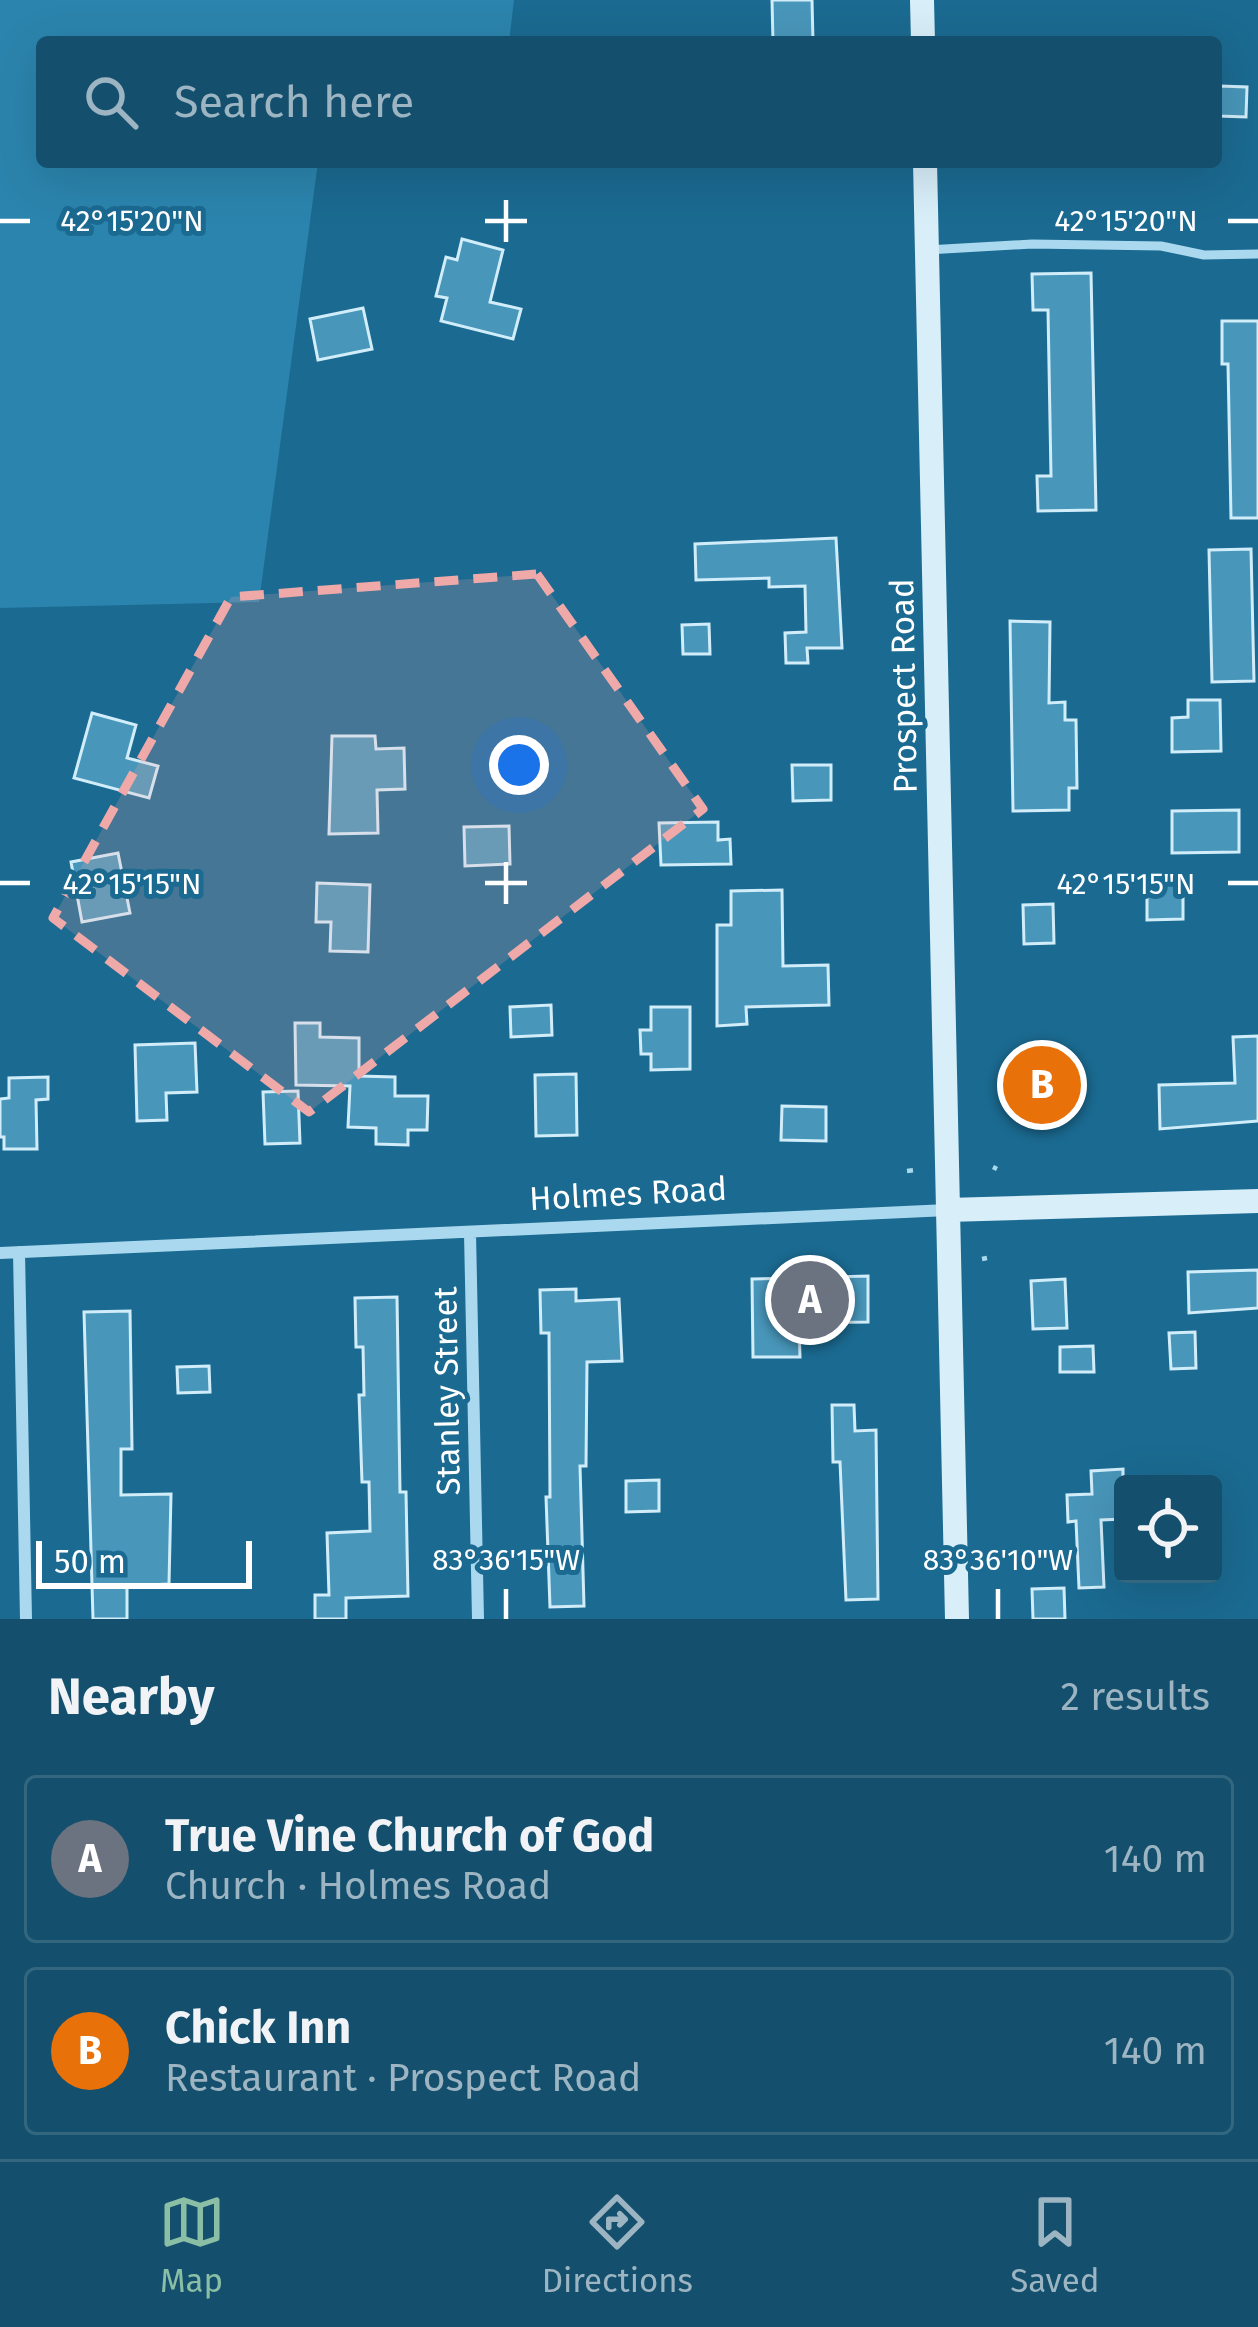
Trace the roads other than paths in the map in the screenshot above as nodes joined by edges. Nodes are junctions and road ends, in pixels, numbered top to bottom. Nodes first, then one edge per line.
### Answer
1 (922, 0) edge
2 (923, 36) edge
3 (926, 168) edge
4 (927, 250) junction
5 (1258, 254) edge
6 (1258, 1201) edge
7 (948, 1210) junction
8 (470, 1233) junction
9 (0, 1252) edge
10 (19, 1252) junction
11 (26, 1619) edge
12 (478, 1619) edge
13 (957, 1619) edge

1 - 2 main road
3 - 4 main road, Prospect Road
4 - 5 lane
4 - 7 main road, Prospect Road
6 - 7 main road, Holmes Road
7 - 8 street, Holmes Road
7 - 13 main road, Prospect Road
8 - 10 street, Holmes Road
8 - 12 street, Stanley Street
9 - 10 street, Holmes Road
10 - 11 street

